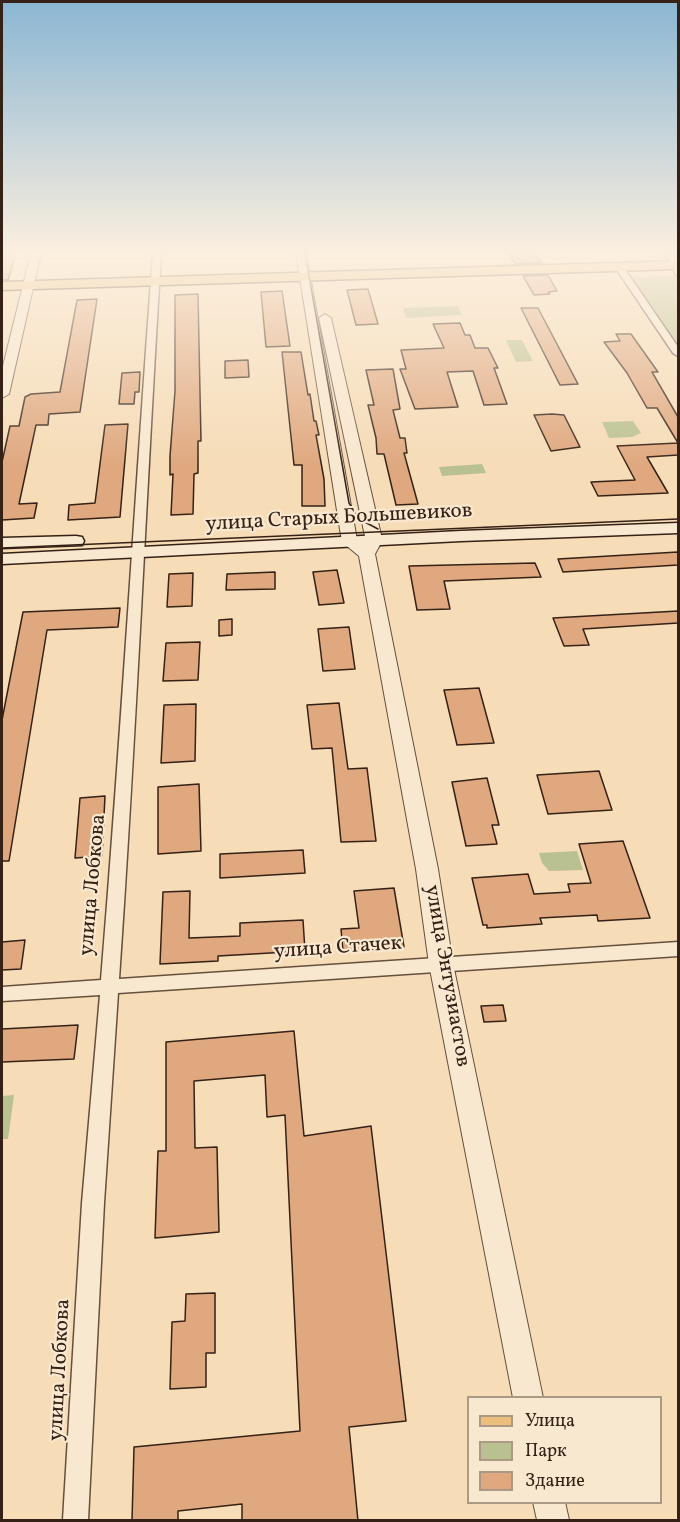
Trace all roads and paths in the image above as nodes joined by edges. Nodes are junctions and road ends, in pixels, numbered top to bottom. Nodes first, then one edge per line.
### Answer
1 (19, 324) edge
2 (152, 324) edge
3 (320, 324) edge
4 (320, 324) edge
5 (658, 324) edge
6 (678, 353) edge
7 (2, 394) edge
8 (678, 514) edge
9 (678, 528) edge
10 (362, 538) junction
11 (2, 543) edge
12 (138, 544) junction
13 (2, 559) edge
14 (678, 949) edge
15 (441, 964) junction
16 (109, 987) junction
17 (2, 994) edge
18 (528, 1396) edge
19 (549, 1504) edge
20 (75, 1521) edge
21 (553, 1521) edge

1 - 7 street
2 - 12 street, улица Лобкова
3 - 10 street
4 - 10 street
5 - 6 street
8 - 10 main road, улица Старых Большевиков
9 - 10 main road, улица Старых Большевиков
10 - 12 main road, улица Старых Большевиков
10 - 15 street, улица Энтузиастов
11 - 12 main road, улица Старых Большевиков
12 - 13 main road, улица Старых Большевиков
12 - 16 street, улица Лобкова
14 - 15 street, улица Стачек
15 - 16 street, улица Стачек
15 - 18 street, улица Энтузиастов
16 - 17 street, улица Стачек
16 - 20 street, улица Лобкова
19 - 21 street

